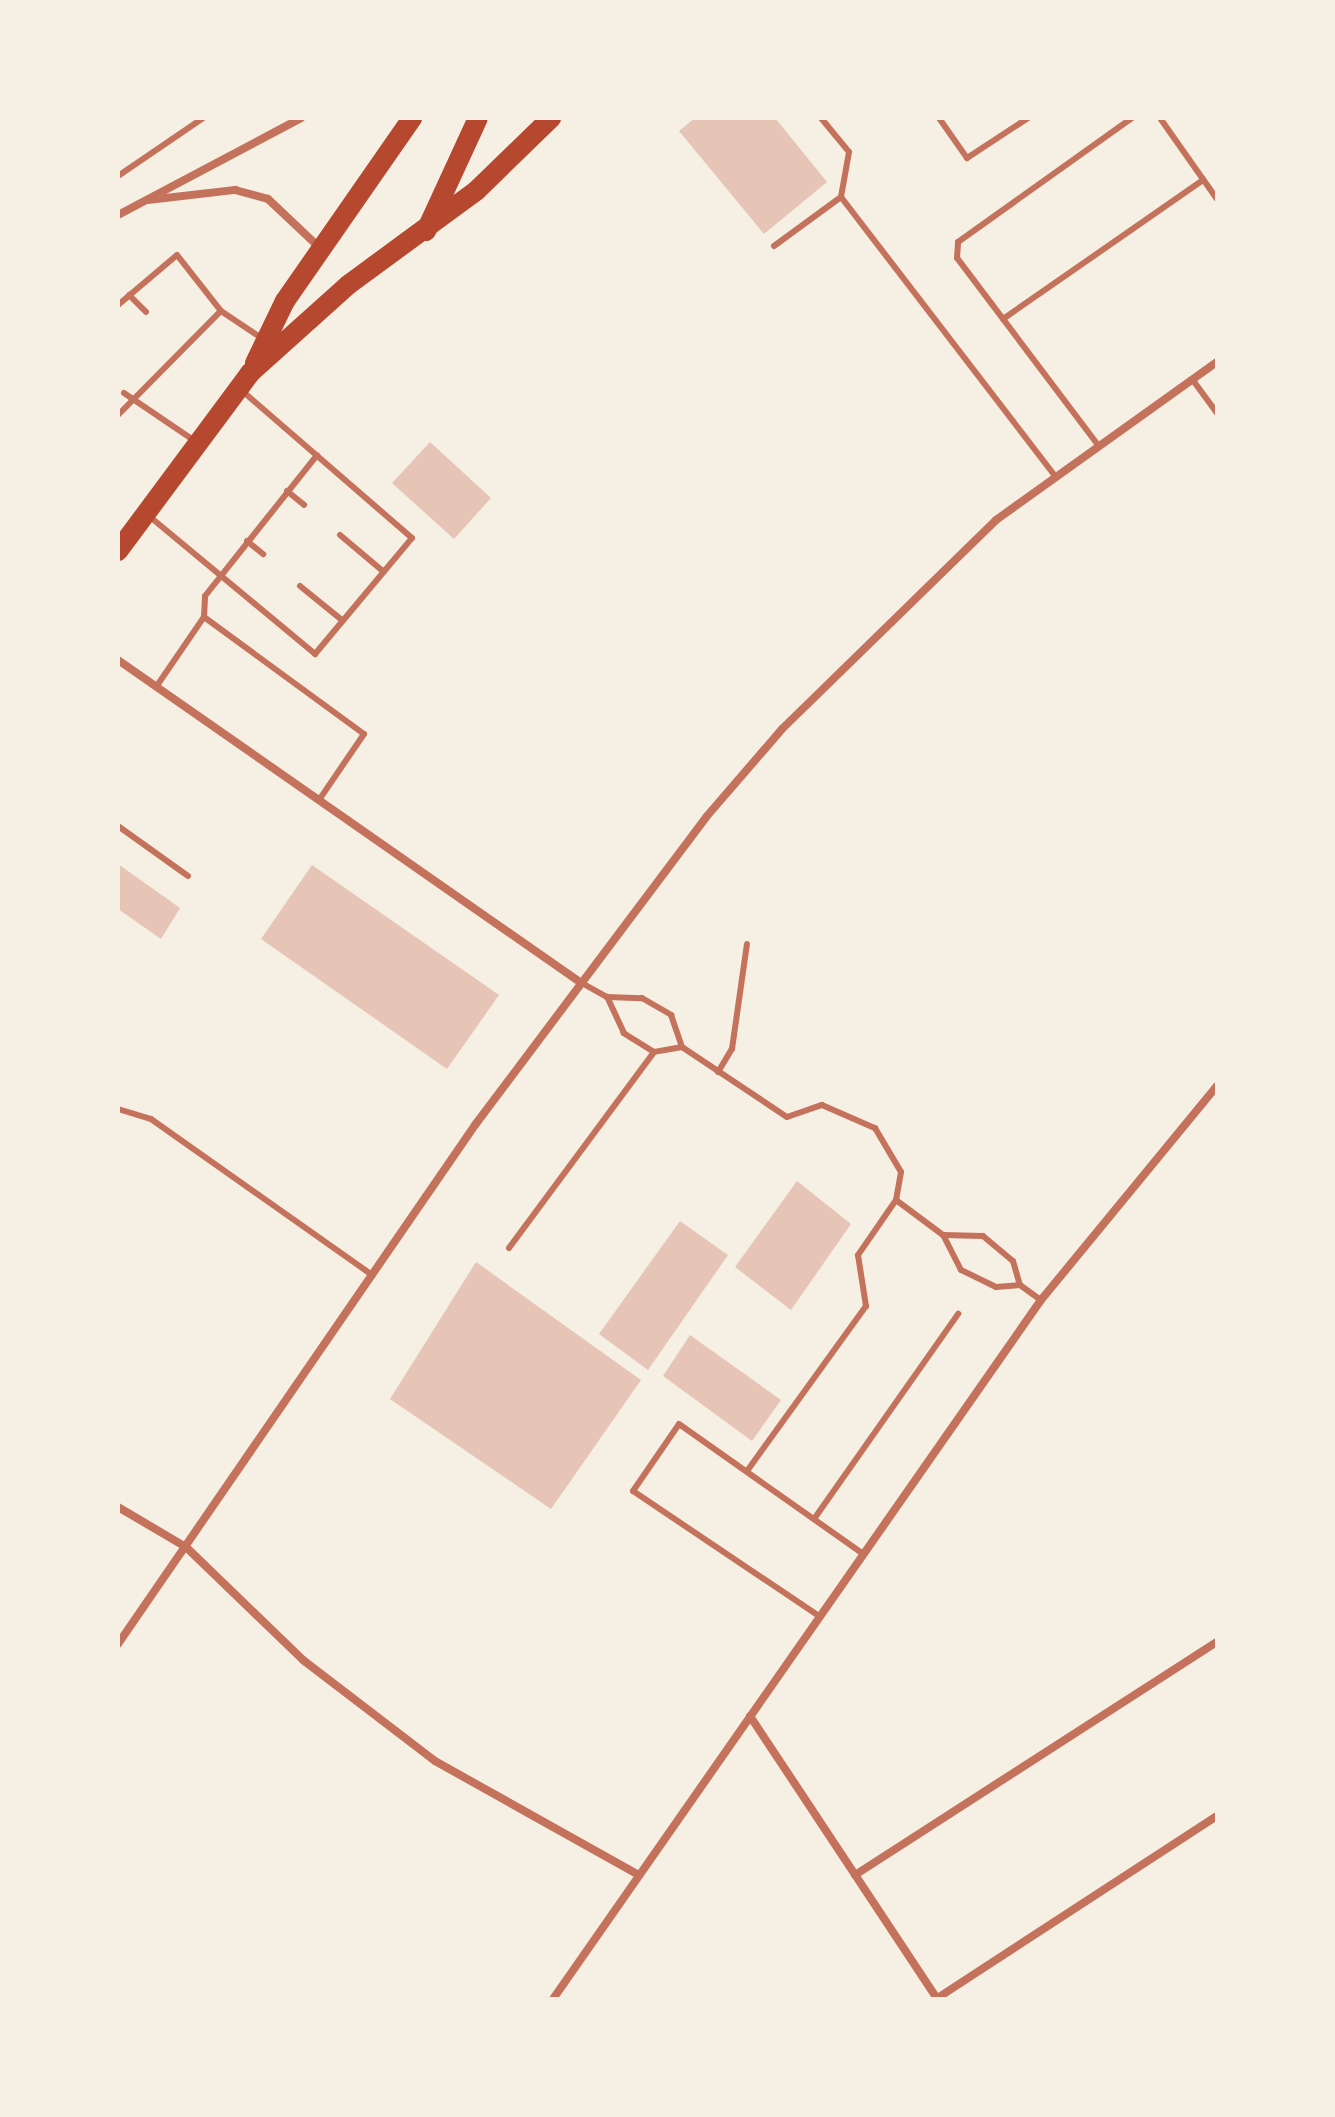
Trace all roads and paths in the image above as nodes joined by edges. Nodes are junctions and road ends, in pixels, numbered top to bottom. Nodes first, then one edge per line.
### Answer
1 (203, 118) edge
2 (301, 118) edge
3 (412, 118) edge
4 (478, 118) edge
5 (551, 118) edge
6 (821, 118) edge
7 (939, 118) edge
8 (1028, 118) edge
9 (1132, 118) edge
10 (1160, 118) edge
11 (118, 176) edge
12 (1203, 180) junction
13 (841, 197) junction
14 (1217, 199) edge
15 (143, 201) junction
16 (118, 215) edge
17 (424, 234) junction
18 (774, 246) dead end
19 (321, 249) junction
20 (129, 295) junction
21 (118, 305) edge
22 (221, 311) junction
23 (146, 312) dead end
24 (1003, 319) junction
25 (266, 341) junction
26 (174, 342) dead end
27 (182, 350) junction
28 (1217, 362) edge
29 (148, 368) dead end
30 (156, 377) junction
31 (1192, 379) junction
32 (245, 381) junction
33 (124, 393) dead end
34 (131, 401) junction
35 (1217, 413) edge
36 (118, 415) edge
37 (198, 443) junction
38 (1098, 445) junction
39 (317, 455) junction
40 (1055, 476) junction
41 (287, 491) junction
42 (304, 505) dead end
43 (146, 513) junction
44 (340, 535) dead end
45 (247, 541) junction
46 (118, 551) edge
47 (263, 554) dead end
48 (384, 572) junction
49 (220, 574) junction
50 (300, 586) dead end
51 (204, 617) junction
52 (343, 621) junction
53 (118, 660) edge
54 (156, 687) junction
55 (319, 800) junction
56 (118, 826) edge
57 (188, 876) dead end
58 (747, 944) dead end
59 (580, 982) junction
60 (607, 997) junction
61 (682, 1047) junction
62 (654, 1052) junction
63 (718, 1072) junction
64 (1217, 1086) edge
65 (118, 1109) edge
66 (896, 1200) junction
67 (943, 1235) junction
68 (509, 1248) dead end
69 (372, 1275) junction
70 (1020, 1285) junction
71 (1041, 1300) junction
72 (958, 1314) dead end
73 (747, 1471) junction
74 (118, 1507) edge
75 (814, 1519) junction
76 (186, 1547) junction
77 (863, 1554) junction
78 (819, 1616) junction
79 (1217, 1642) edge
80 (118, 1644) edge
81 (750, 1716) junction
82 (1217, 1816) edge
83 (639, 1875) junction
84 (855, 1875) junction
85 (553, 1999) edge
86 (936, 1999) edge

1 - 11 lane
2 - 15 street
3 - 19 main road
4 - 17 main road
5 - 17 main road
6 - 13 lane
7 - 8 lane
9 - 24 lane
10 - 12 lane
12 - 14 lane
12 - 24 lane
13 - 18 lane
13 - 40 lane
15 - 16 street
15 - 19 street
17 - 32 main road
19 - 25 main road
20 - 21 lane
20 - 22 lane
20 - 23 lane
22 - 25 lane
22 - 27 lane
24 - 38 lane
25 - 32 main road
26 - 27 lane
27 - 30 lane
28 - 31 street
29 - 30 lane
30 - 34 lane
31 - 35 lane
31 - 38 street
32 - 37 main road
32 - 39 lane
33 - 34 lane
34 - 36 lane
34 - 37 lane
37 - 43 main road
38 - 40 street
39 - 41 lane
39 - 48 lane
40 - 59 street
41 - 42 lane
41 - 45 lane
43 - 46 main road
43 - 49 lane
44 - 48 lane
45 - 47 lane
45 - 49 lane
48 - 52 lane
49 - 51 lane
49 - 52 lane
50 - 52 lane
51 - 54 lane
51 - 55 lane
53 - 54 street
54 - 55 street
55 - 59 street
56 - 57 lane
58 - 63 lane
59 - 60 lane
59 - 69 street
60 - 61 lane
60 - 62 lane
61 - 62 lane
61 - 63 lane
62 - 68 lane
63 - 66 lane
64 - 71 street
65 - 69 lane
66 - 67 lane
66 - 73 lane
67 - 70 lane
67 - 70 lane
69 - 76 street
70 - 71 lane
71 - 77 street
72 - 75 lane
73 - 75 lane
73 - 78 lane
74 - 76 street
75 - 77 lane
76 - 80 street
76 - 83 street
77 - 78 street
78 - 81 street
79 - 84 street
81 - 83 street
81 - 84 street
82 - 86 street
83 - 85 street
84 - 86 street

